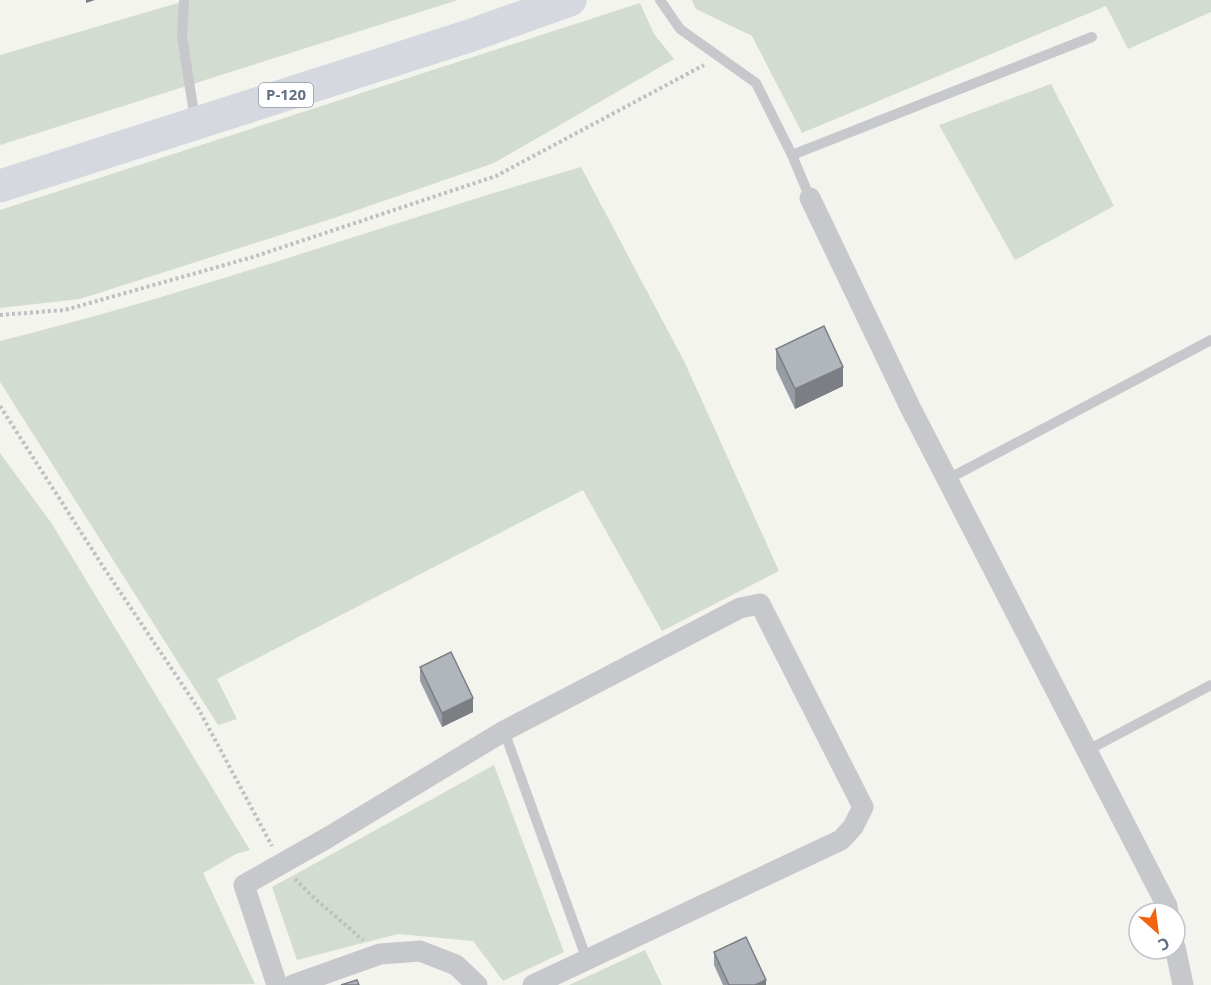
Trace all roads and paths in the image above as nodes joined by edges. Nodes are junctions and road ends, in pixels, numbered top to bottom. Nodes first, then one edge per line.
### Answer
1 (184, 0) edge
2 (570, 0) edge
3 (660, 0) edge
4 (1092, 37) dead end
5 (719, 57) junction
6 (196, 123) junction
7 (792, 155) junction
8 (0, 186) edge
9 (810, 198) joint
10 (0, 315) edge
11 (1211, 340) edge
12 (0, 406) edge
13 (948, 479) junction
14 (1211, 685) edge
15 (504, 730) junction
16 (1088, 750) junction
17 (281, 864) junction
18 (1164, 901) edge
19 (380, 954) junction
20 (587, 960) junction
21 (1178, 961) edge
22 (277, 985) edge
23 (293, 985) edge
24 (477, 985) edge
25 (533, 985) edge
26 (1182, 985) edge

1 - 6 lane
2 - 6 highway, Р-120
3 - 5 lane
4 - 7 lane
5 - 7 lane
5 - 10 path
6 - 8 highway, Р-120
7 - 9 lane
9 - 13 street
11 - 13 lane
12 - 17 path
13 - 16 street
14 - 16 lane
15 - 17 street
15 - 20 lane
15 - 20 street
16 - 18 street
17 - 19 path
17 - 22 street
19 - 23 street
19 - 24 street
20 - 25 street
21 - 26 street

